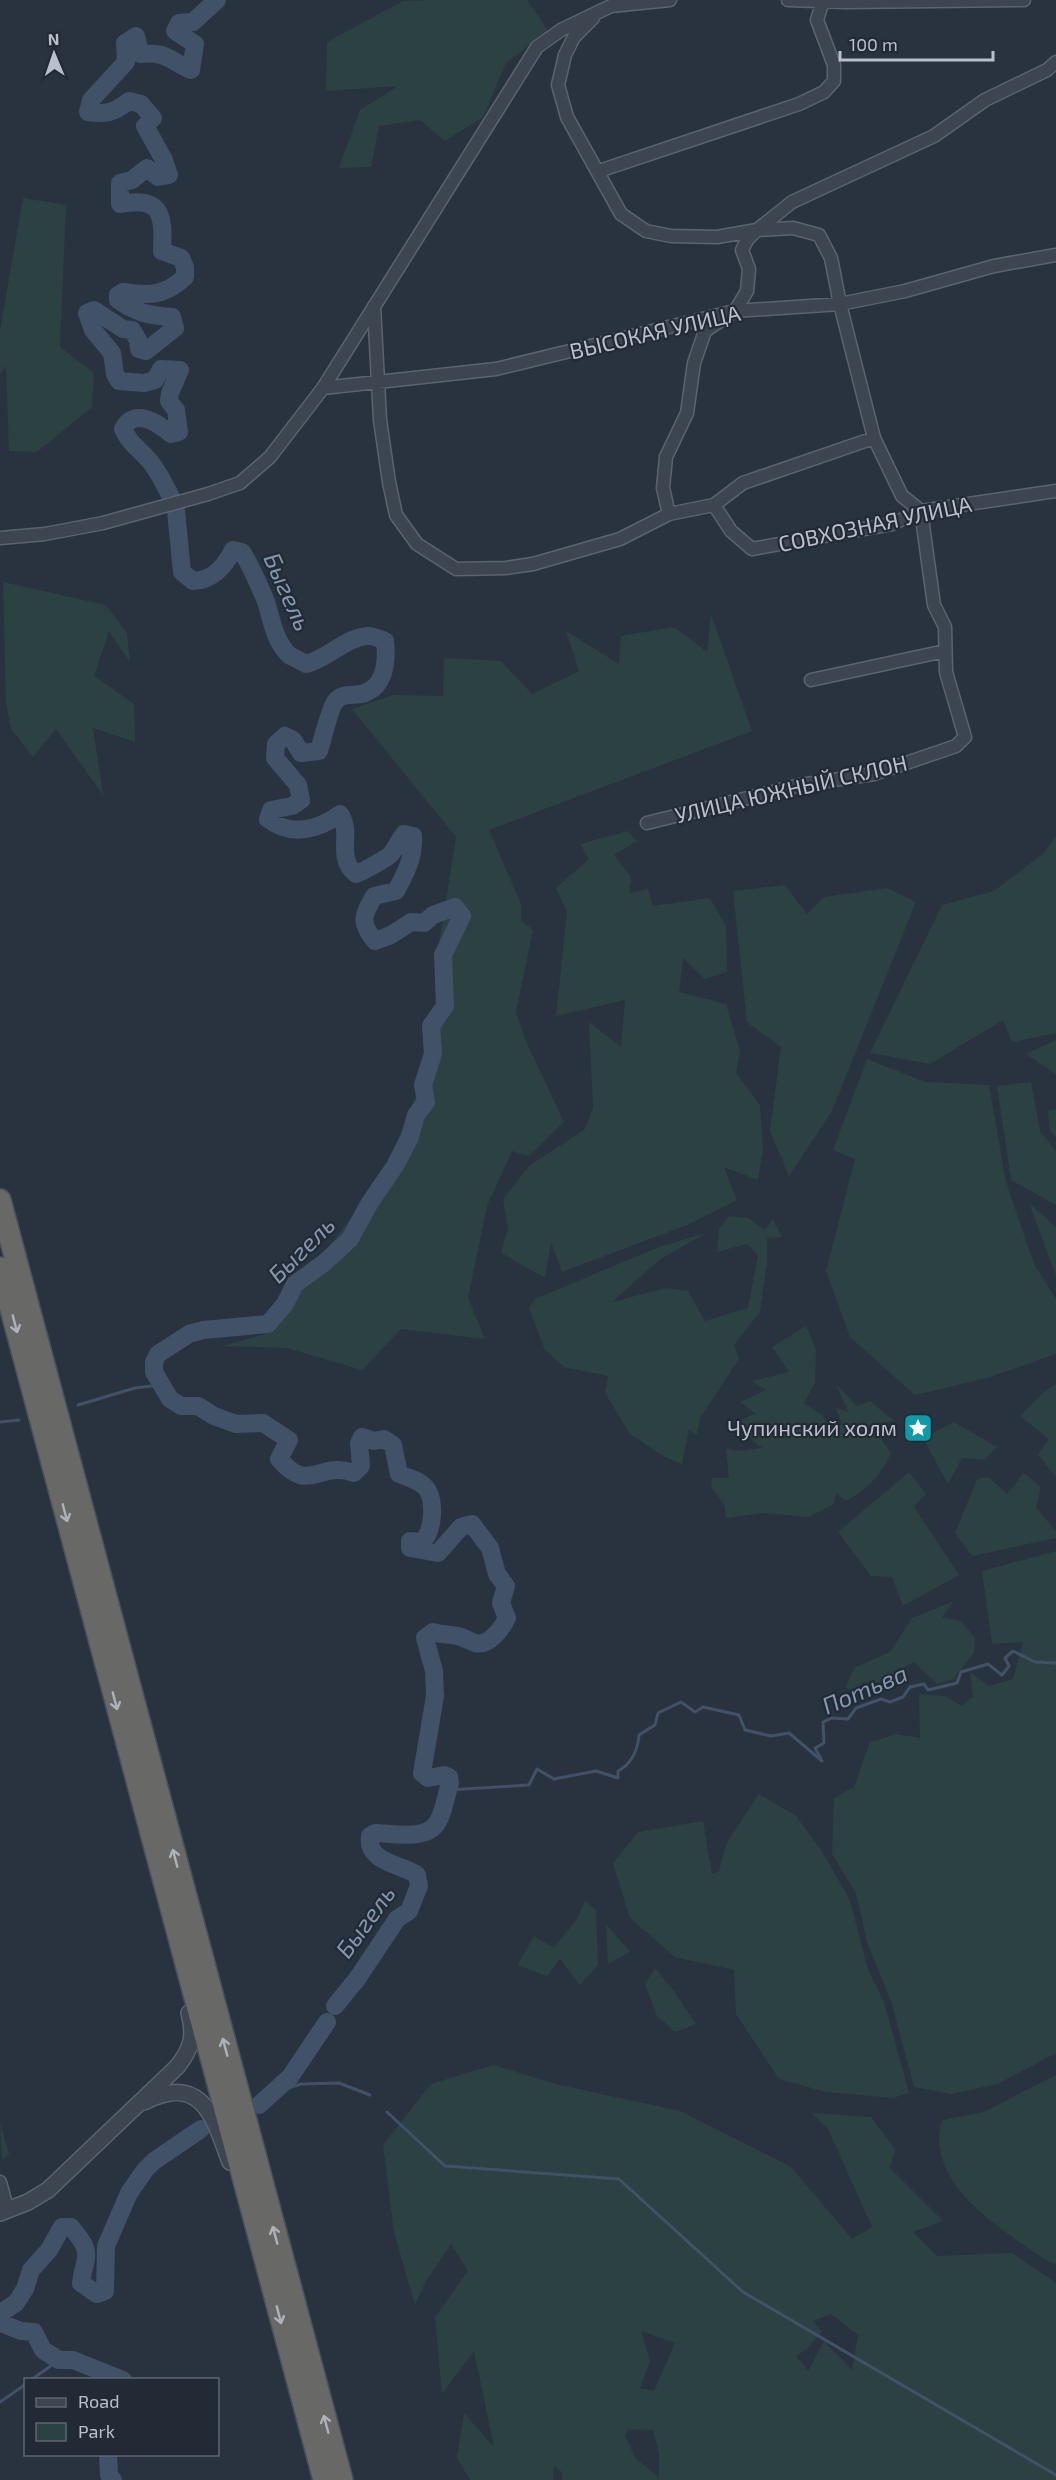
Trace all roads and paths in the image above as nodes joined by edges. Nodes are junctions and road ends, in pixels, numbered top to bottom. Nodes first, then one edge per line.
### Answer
1 (670, 0) edge
2 (788, 0) edge
3 (931, 0) edge
4 (1024, 0) edge
5 (824, 1) edge
6 (598, 13) junction
7 (1056, 62) edge
8 (599, 171) junction
9 (757, 230) junction
10 (717, 237) junction
11 (742, 250) junction
12 (1056, 255) edge
13 (840, 304) junction
14 (375, 306) junction
15 (735, 311) junction
16 (379, 382) junction
17 (323, 388) junction
18 (874, 438) junction
19 (1056, 491) edge
20 (714, 505) junction
21 (921, 511) junction
22 (669, 514) junction
23 (0, 538) edge
24 (945, 651) junction
25 (811, 680) dead end
26 (647, 823) dead end
27 (0, 1200) edge
28 (0, 1268) edge
29 (180, 1945) junction
30 (131, 2109) junction
31 (0, 2182) edge
32 (4, 2210) edge
33 (258, 2234) junction
34 (324, 2480) edge
35 (342, 2480) edge

1 - 6 street
2 - 5 street
3 - 4 street
3 - 5 street
5 - 8 street
6 - 8 street
6 - 14 street
7 - 9 street
8 - 10 street
9 - 10 street
9 - 11 street
9 - 13 street
10 - 11 street
11 - 15 street
12 - 13 street, ВЫСОКАЯ УЛИЦА
13 - 15 street, ВЫСОКАЯ УЛИЦА
13 - 18 street
14 - 16 street
14 - 17 street
15 - 16 street, ВЫСОКАЯ УЛИЦА
15 - 22 street
16 - 17 street, ВЫСОКАЯ УЛИЦА
16 - 22 street
17 - 23 street
18 - 20 street
18 - 21 street
19 - 21 street, СОВХОЗНАЯ УЛИЦА
20 - 21 street, СОВХОЗНАЯ УЛИЦА
20 - 22 street
21 - 24 street
24 - 25 street
24 - 26 street, УЛИЦА ЮЖНЫЙ СКЛОН
35 -> 27 highway
28 -> 29 highway
29 - 30 street
29 - 33 highway
30 - 32 street
30 - 33 street
31 - 32 street
33 -> 34 highway

